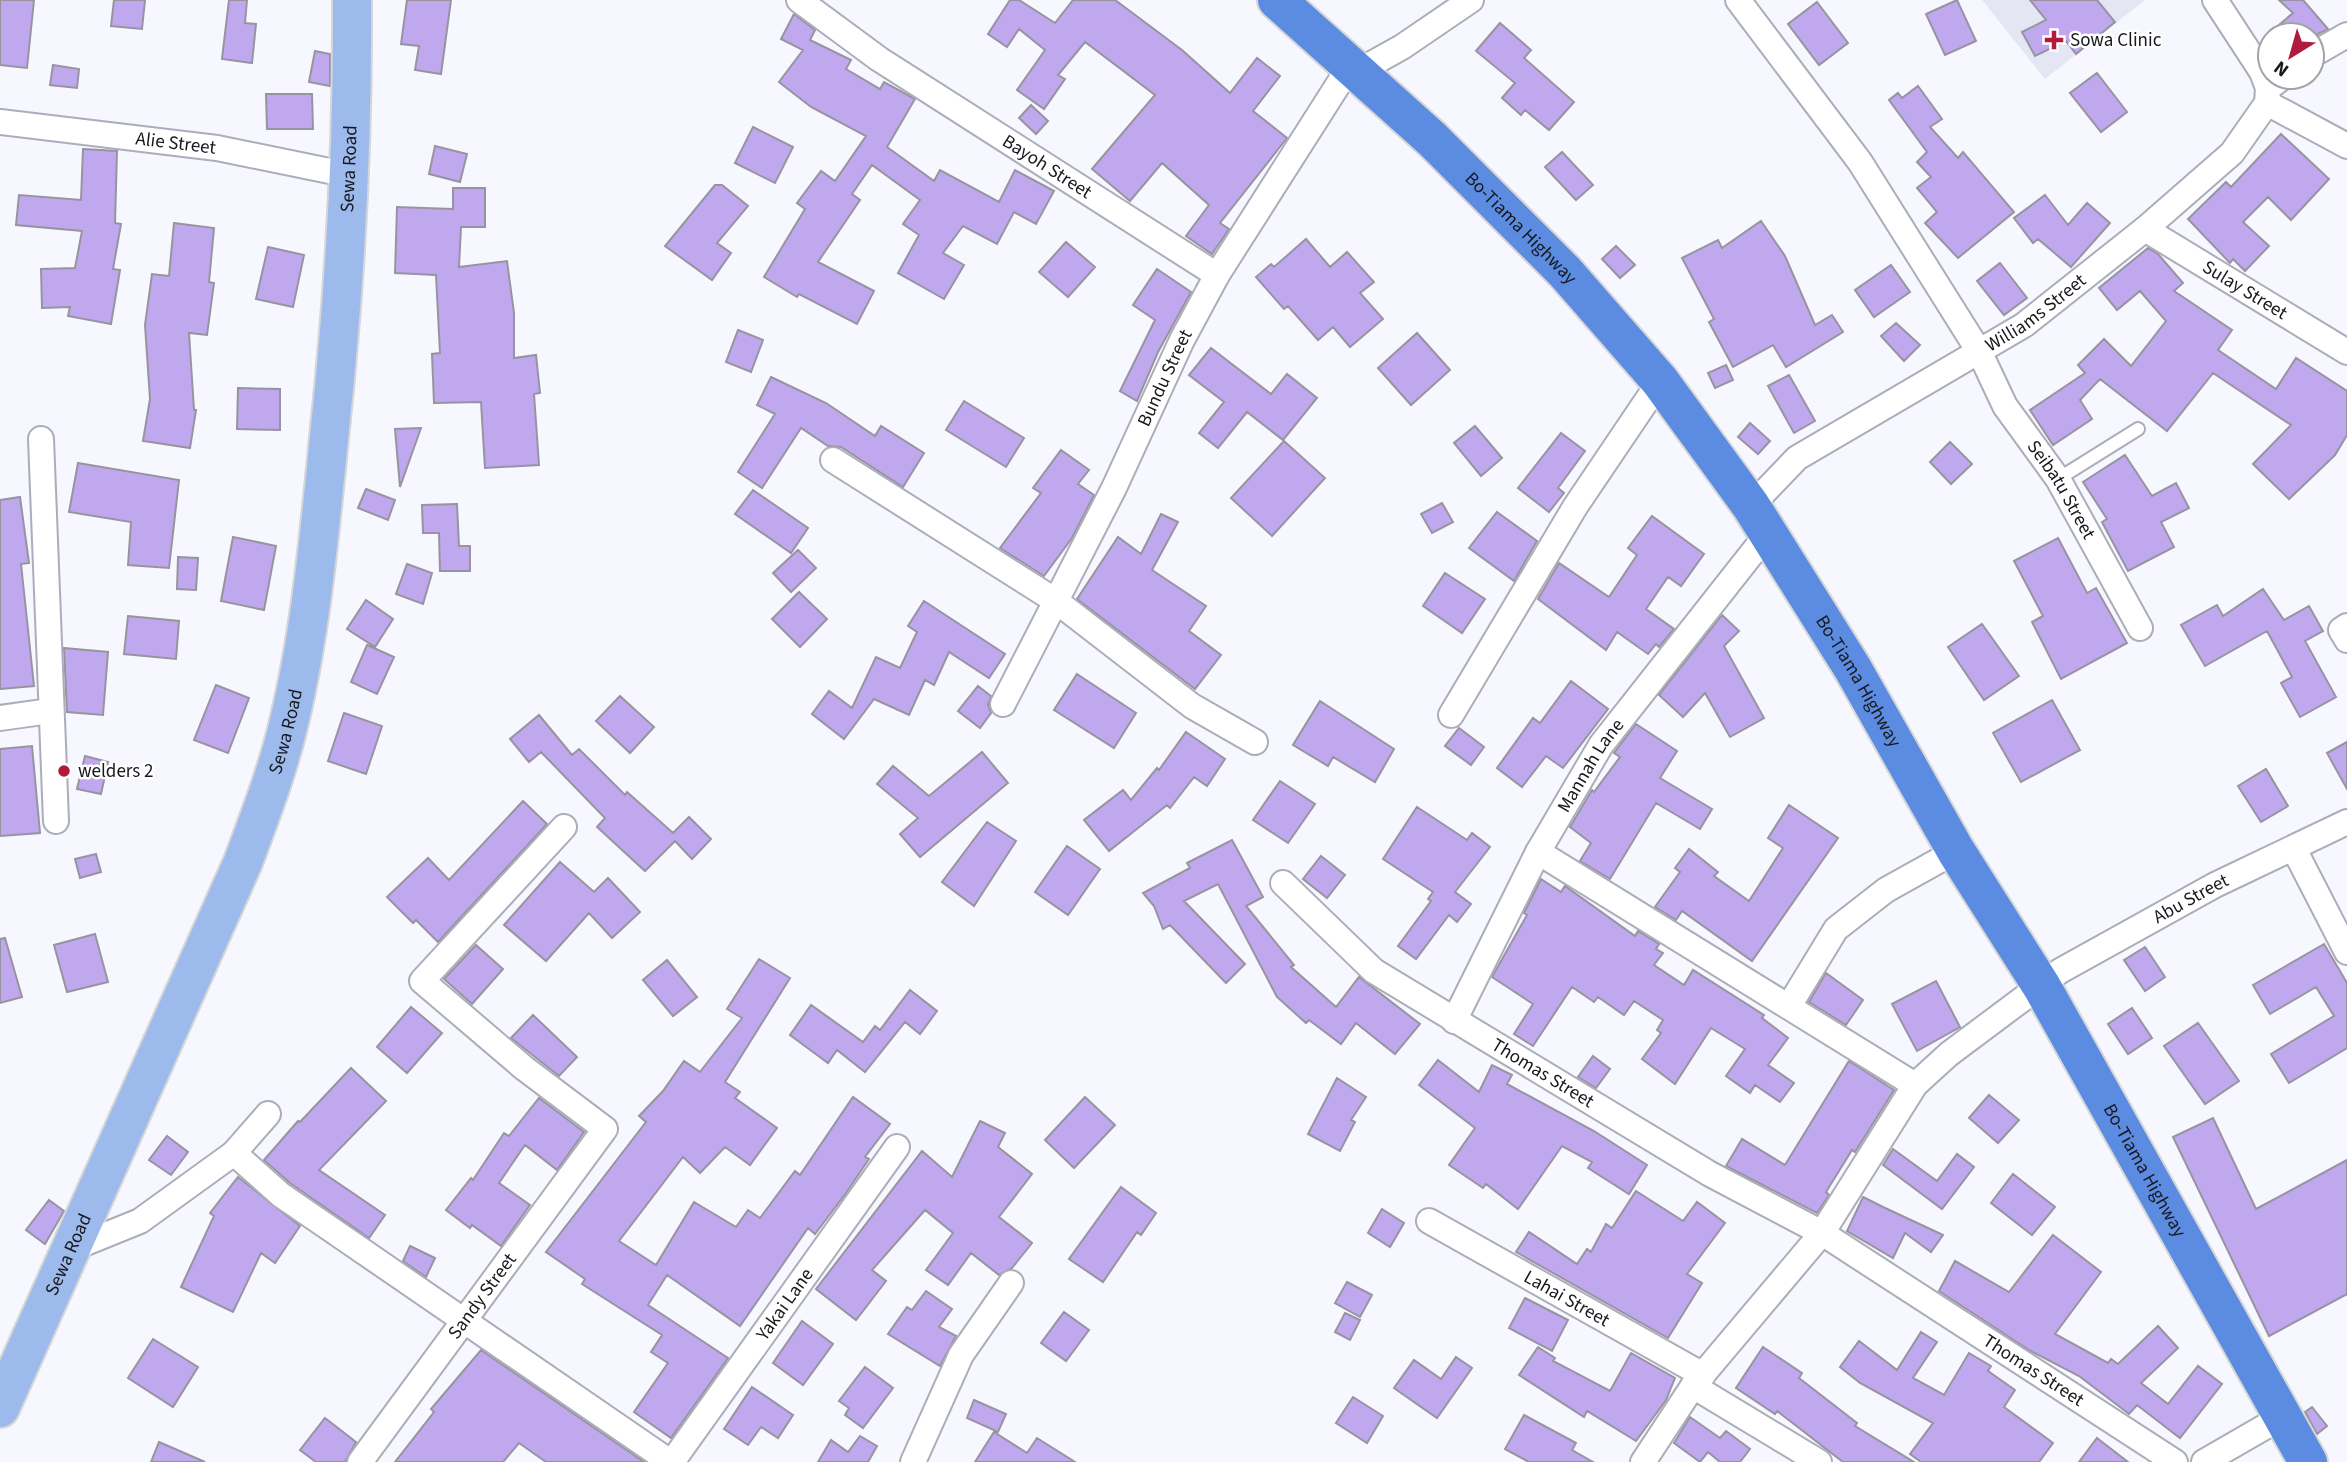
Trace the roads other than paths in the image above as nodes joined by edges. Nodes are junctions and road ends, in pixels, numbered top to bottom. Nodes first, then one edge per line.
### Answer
1 (352, 0) edge
2 (799, 0) edge
3 (1277, 0) edge
4 (1471, 0) edge
5 (1738, 0) edge
6 (2215, 0) edge
7 (2347, 35) edge
8 (2326, 47) edge
9 (2256, 63) edge
10 (1354, 69) junction
11 (2272, 91) edge
12 (2276, 91) edge
13 (0, 122) edge
14 (2347, 146) edge
15 (349, 175) junction
16 (2145, 229) junction
17 (1217, 275) junction
18 (2347, 352) edge
19 (1980, 353) junction
20 (1660, 381) junction
21 (2138, 429) dead end
22 (41, 439) dead end
23 (833, 460) dead end
24 (2058, 479) junction
25 (1759, 519) junction
26 (1056, 601) junction
27 (2347, 626) edge
28 (2140, 628) dead end
29 (2347, 640) edge
30 (1003, 704) dead end
31 (50, 711) junction
32 (1451, 715) dead end
33 (0, 718) edge
34 (1255, 743) dead end
35 (56, 821) dead end
36 (2347, 822) edge
37 (564, 827) dead end
38 (2294, 849) junction
39 (1956, 851) junction
40 (1538, 852) junction
41 (1283, 883) dead end
42 (2347, 951) edge
43 (2042, 986) junction
44 (1788, 1006) junction
45 (1454, 1021) junction
46 (1915, 1085) junction
47 (268, 1114) dead end
48 (897, 1147) dead end
49 (234, 1153) junction
50 (1429, 1221) dead end
51 (1822, 1233) junction
52 (71, 1249) junction
53 (1011, 1283) dead end
54 (463, 1321) junction
55 (1698, 1380) junction
56 (0, 1408) edge
57 (2282, 1417) junction
58 (360, 1462) edge
59 (671, 1462) edge
60 (913, 1462) edge
61 (1643, 1462) edge
62 (1819, 1462) edge
63 (2175, 1462) edge
64 (2204, 1462) edge
65 (2308, 1462) edge

1 - 15 main road, Sewa Road
2 - 17 street, Bayoh Street
3 - 10 highway, Bo-Tiama Highway
4 - 10 street
5 - 19 street, Seibatu Street
6 - 9 street
7 - 8 street
10 - 17 street, Bundu Street
10 - 20 highway, Bo-Tiama Highway
11 - 16 street, Williams Street
12 - 14 street
13 - 15 street, Alie Street
15 - 52 main road, Sewa Road
16 - 18 street, Sulay Street
16 - 19 street, Williams Street
17 - 26 street, Bundu Street
19 - 24 street, Seibatu Street
19 - 25 street, Williams Street
20 - 25 highway, Bo-Tiama Highway
20 - 32 street
21 - 24 lane
22 - 31 street
23 - 26 street
24 - 28 street, Seibatu Street
25 - 39 highway, Bo-Tiama Highway
25 - 40 street, Mannah Lane
26 - 30 street, Bundu Street
26 - 34 street
27 - 29 street
31 - 33 street
31 - 35 street
36 - 38 street, Abu Street
37 - 54 street, Sandy Street
38 - 42 street
38 - 43 street, Abu Street
39 - 43 highway, Bo-Tiama Highway
39 - 44 street
40 - 44 street
40 - 45 street, Mannah Lane
41 - 45 street, Thomas Street
43 - 46 street
43 - 57 highway, Bo-Tiama Highway
44 - 46 street
45 - 51 street, Thomas Street
46 - 51 street
47 - 49 street
48 - 59 street, Yakai Lane
49 - 52 street
49 - 54 street
50 - 55 street, Lahai Street
51 - 55 street
51 - 63 street, Thomas Street
52 - 56 main road, Sewa Road
53 - 60 street
54 - 58 street, Sandy Street
54 - 59 street
55 - 61 street
55 - 62 street, Lahai Street
57 - 64 street
57 - 65 highway, Bo-Tiama Highway

